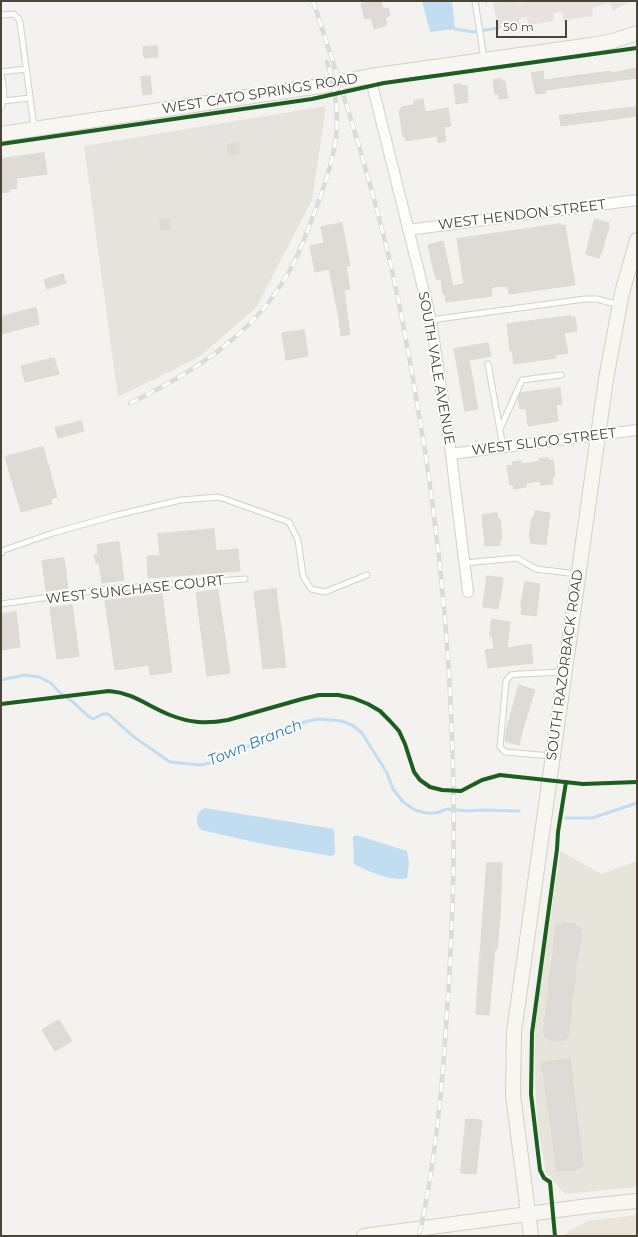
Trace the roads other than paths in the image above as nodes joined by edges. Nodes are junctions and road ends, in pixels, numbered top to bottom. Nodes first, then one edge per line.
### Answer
1 (475, 1) edge
2 (1, 15) edge
3 (637, 33) edge
4 (484, 61) junction
5 (26, 69) junction
6 (1, 72) edge
7 (370, 76) junction
8 (30, 98) junction
9 (3, 100) junction
10 (1, 107) edge
11 (34, 130) junction
12 (1, 134) edge
13 (637, 200) edge
14 (408, 230) junction
15 (637, 240) edge
16 (619, 305) junction
17 (431, 320) junction
18 (488, 364) dead end
19 (561, 375) dead end
20 (500, 429) junction
21 (637, 430) edge
22 (598, 435) junction
23 (503, 447) junction
24 (451, 454) junction
25 (1, 553) edge
26 (465, 563) junction
27 (367, 574) dead end
28 (578, 574) junction
29 (245, 579) dead end
30 (468, 592) dead end
31 (1, 604) edge
32 (564, 672) junction
33 (552, 756) junction
34 (637, 1201) edge
35 (528, 1214) junction
36 (364, 1236) edge
37 (531, 1236) edge

1 - 4 lane
2 - 5 lane
3 - 4 main road, WEST CATO SPRINGS ROAD
4 - 7 main road, WEST CATO SPRINGS ROAD
5 - 6 lane
5 - 8 lane
6 - 9 lane
7 - 11 main road, WEST CATO SPRINGS ROAD
7 - 14 street, SOUTH VALE AVENUE
8 - 9 lane
8 - 11 lane
9 - 10 lane
11 - 12 main road, WEST CATO SPRINGS ROAD
13 - 14 street, WEST HENDON STREET
14 - 17 street, SOUTH VALE AVENUE
15 - 16 main road, SOUTH RAZORBACK ROAD
16 - 17 lane
16 - 22 main road, SOUTH RAZORBACK ROAD
17 - 24 street, SOUTH VALE AVENUE
18 - 20 lane
19 - 20 lane
20 - 23 lane
21 - 22 street, WEST SLIGO STREET
22 - 23 street, WEST SLIGO STREET
22 - 28 main road, SOUTH RAZORBACK ROAD
23 - 24 street, WEST SLIGO STREET
24 - 26 street, SOUTH VALE AVENUE
25 - 27 lane
26 - 28 lane
26 - 30 street, SOUTH VALE AVENUE
28 - 32 main road, SOUTH RAZORBACK ROAD
29 - 31 lane, WEST SUNCHASE COURT
32 - 33 main road, SOUTH RAZORBACK ROAD
32 - 33 lane
33 - 35 main road, SOUTH RAZORBACK ROAD
34 - 35 main road
35 - 36 main road
35 - 37 main road, SOUTH RAZORBACK ROAD

